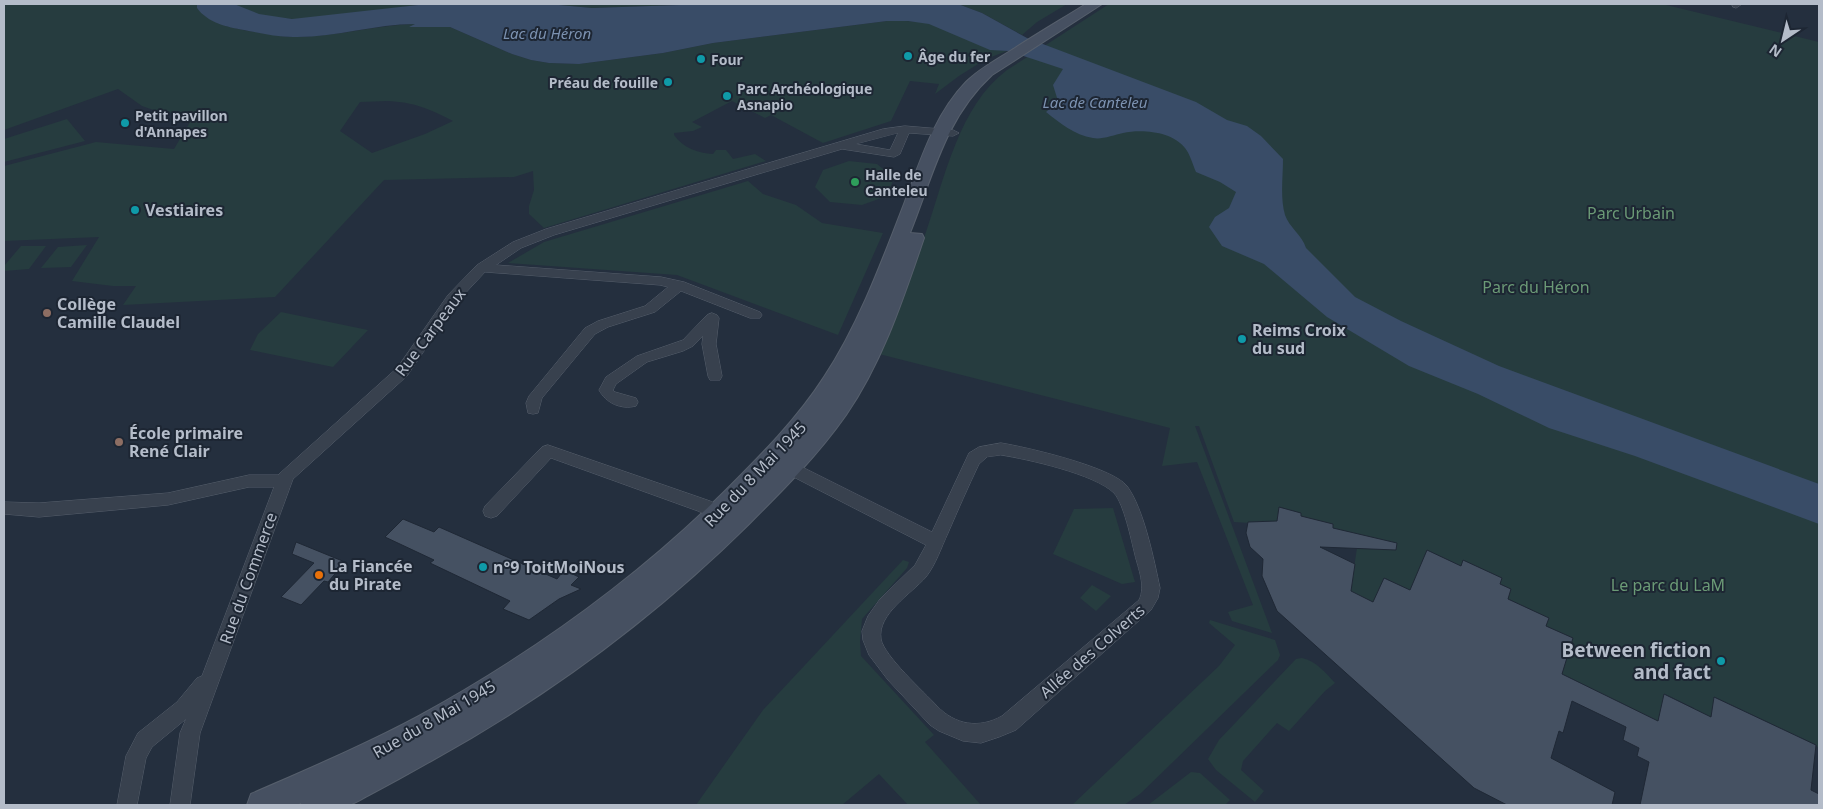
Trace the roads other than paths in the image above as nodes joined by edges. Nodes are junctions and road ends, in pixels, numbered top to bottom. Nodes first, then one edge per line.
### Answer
1 (1095, 4) edge
2 (1104, 4) edge
3 (1044, 39) junction
4 (905, 129) junction
5 (947, 133) junction
6 (841, 146) junction
7 (482, 268) junction
8 (679, 285) junction
9 (723, 302) junction
10 (755, 315) dead end
11 (712, 318) junction
12 (715, 376) dead end
13 (631, 402) dead end
14 (534, 409) dead end
15 (780, 463) junction
16 (283, 482) junction
17 (4, 508) edge
18 (491, 511) dead end
19 (727, 518) junction
20 (936, 542) junction
21 (212, 673) junction
22 (127, 805) edge
23 (180, 805) edge
24 (262, 805) edge
25 (316, 805) edge

1 - 3 main road, Rue du 8 Mai 1945
2 - 3 main road, Rue du 8 Mai 1945
3 - 5 main road, Rue du 8 Mai 1945
4 - 5 street, Rue Carpeaux
4 - 6 street, Rue Carpeaux
4 - 6 street, Rue Carpeaux
5 - 15 main road, Rue du 8 Mai 1945
6 - 7 street, Rue Carpeaux
7 - 8 street
7 - 16 street, Rue Carpeaux
8 - 9 street
8 - 14 street
9 - 10 street
9 - 11 street
11 - 12 street
11 - 13 street
15 - 19 main road, Rue du 8 Mai 1945
15 - 20 street
16 - 17 street
16 - 21 street, Rue du Commerce
18 - 19 street
19 - 24 main road, Rue du 8 Mai 1945
19 - 25 main road, Rue du 8 Mai 1945
20 - 20 street, Allée des Colverts
21 - 22 street, Rue du Commerce
21 - 23 street, Rue du Commerce

